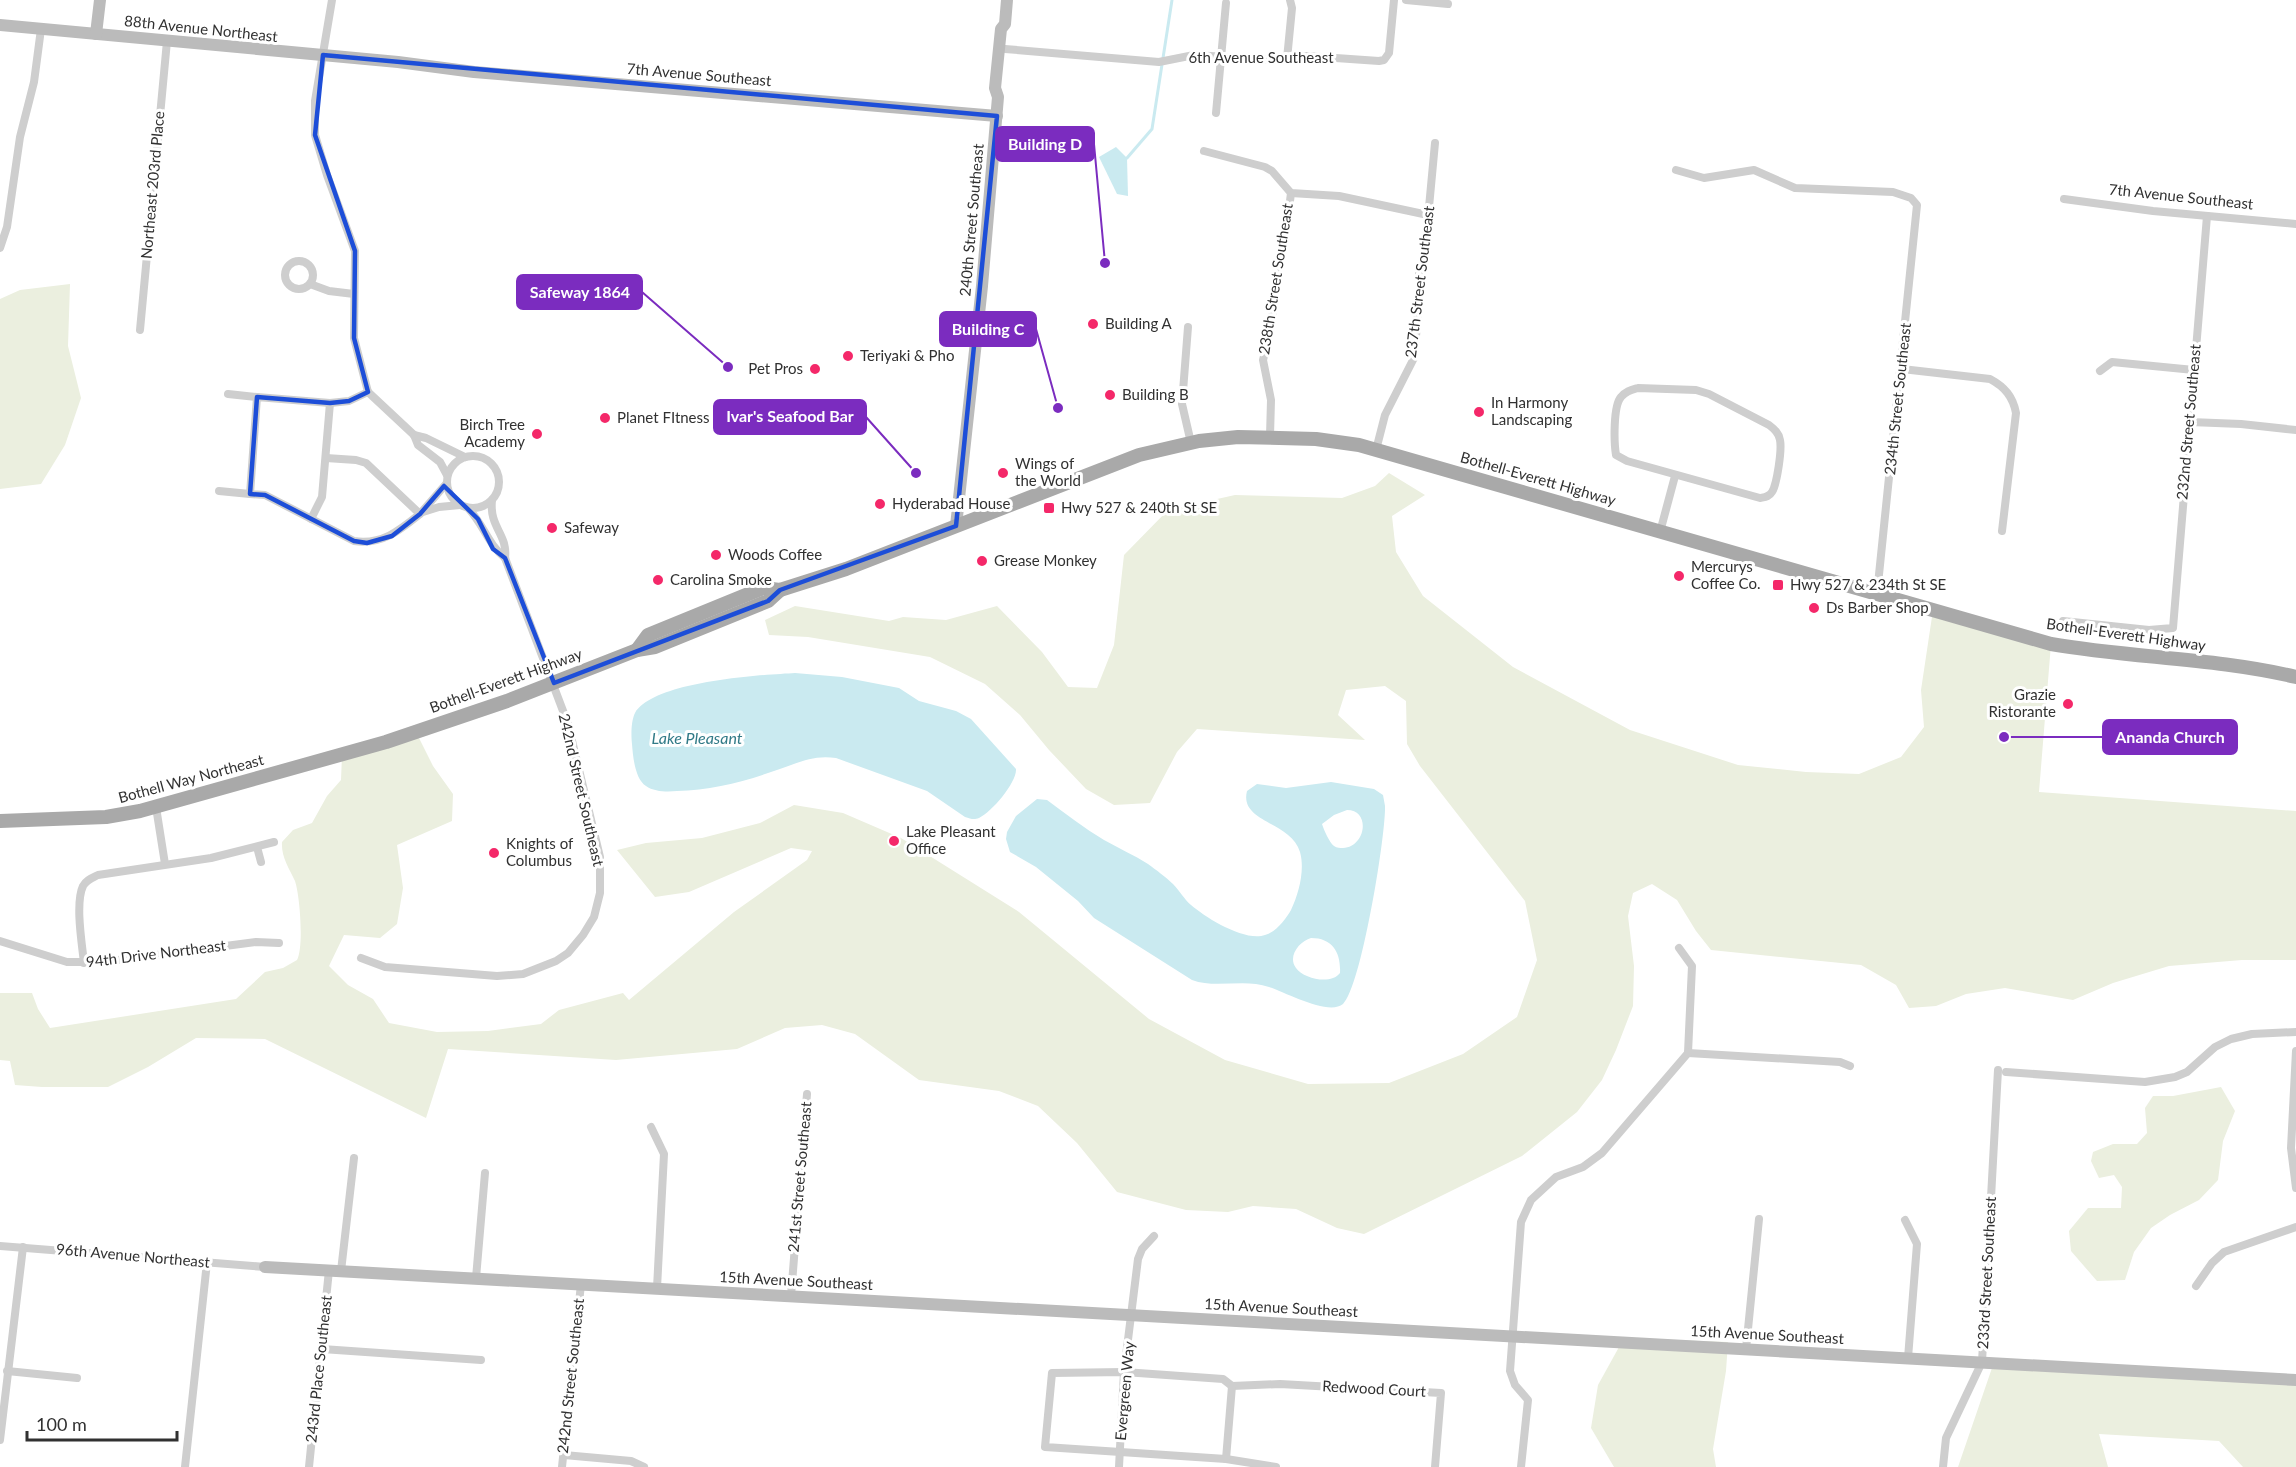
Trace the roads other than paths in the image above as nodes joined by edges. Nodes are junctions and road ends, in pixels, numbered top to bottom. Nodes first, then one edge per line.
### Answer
1 (100, 0) edge
2 (332, 0) edge
3 (1007, 0) edge
4 (1290, 0) edge
5 (1394, 0) edge
6 (1406, 0) edge
7 (1226, 3) dead end
8 (1448, 4) dead end
9 (1005, 24) junction
10 (0, 25) edge
11 (41, 29) junction
12 (96, 34) junction
13 (167, 41) junction
14 (1005, 49) junction
15 (323, 56) junction
16 (1221, 57) junction
17 (1287, 59) junction
18 (398, 62) joint
19 (998, 95) junction
20 (1216, 113) dead end
21 (997, 116) junction
22 (1435, 143) dead end
23 (1204, 151) dead end
24 (1676, 170) dead end
25 (1291, 193) junction
26 (2064, 199) dead end
27 (1428, 215) junction
28 (2207, 216) junction
29 (2296, 224) edge
30 (0, 248) edge
31 (310, 284) dead end
32 (354, 294) junction
33 (1188, 327) dead end
34 (140, 330) dead end
35 (1902, 369) junction
36 (2194, 370) junction
37 (2100, 371) dead end
38 (368, 392) junction
39 (228, 394) dead end
40 (257, 397) junction
41 (330, 403) junction
42 (2190, 422) junction
43 (2296, 430) edge
44 (414, 435) junction
45 (1270, 436) junction
46 (1191, 443) junction
47 (1376, 450) junction
48 (465, 456) junction
49 (326, 458) junction
50 (1676, 476) junction
51 (447, 479) junction
52 (219, 491) dead end
53 (250, 494) junction
54 (492, 500) junction
55 (464, 506) junction
56 (422, 513) junction
57 (311, 519) junction
58 (956, 526) junction
59 (2002, 531) dead end
60 (1660, 532) junction
61 (505, 558) junction
62 (1877, 594) junction
63 (2063, 621) dead end
64 (2296, 677) edge
65 (554, 683) junction
66 (386, 742) joint
67 (156, 807) junction
68 (0, 820) edge
69 (274, 842) dead end
70 (257, 847) junction
71 (261, 862) dead end
72 (165, 864) junction
73 (0, 941) edge
74 (279, 944) dead end
75 (1679, 948) dead end
76 (361, 958) dead end
77 (84, 963) junction
78 (2296, 1032) edge
79 (2296, 1051) edge
80 (1688, 1053) junction
81 (1850, 1066) dead end
82 (807, 1094) dead end
83 (651, 1127) dead end
84 (2293, 1149) edge
85 (354, 1158) dead end
86 (485, 1173) dead end
87 (2296, 1188) edge
88 (1759, 1219) dead end
89 (1905, 1220) dead end
90 (2296, 1227) edge
91 (1154, 1236) dead end
92 (0, 1246) edge
93 (23, 1247) junction
94 (207, 1262) junction
95 (265, 1267) joint
96 (335, 1270) junction
97 (476, 1278) junction
98 (580, 1284) junction
99 (2196, 1286) dead end
100 (657, 1288) junction
101 (791, 1296) junction
102 (1133, 1314) junction
103 (1511, 1336) junction
104 (322, 1349) junction
105 (1746, 1349) junction
106 (1908, 1358) junction
107 (481, 1360) dead end
108 (1982, 1362) junction
109 (7, 1371) junction
110 (1124, 1372) junction
111 (76, 1378) dead end
112 (2296, 1380) edge
113 (1232, 1386) junction
114 (0, 1440) edge
115 (1119, 1452) junction
116 (564, 1455) junction
117 (1226, 1459) junction
118 (185, 1467) edge
119 (309, 1467) edge
120 (562, 1467) edge
121 (644, 1467) edge
122 (1119, 1467) edge
123 (1276, 1467) edge
124 (1435, 1467) edge
125 (1521, 1467) edge
126 (1943, 1467) edge

1 - 12 street
2 - 15 street
3 - 9 street, 240th Street Southeast
4 - 17 street
5 - 17 street, 6th Avenue Southeast
6 - 8 street
7 - 16 street
9 - 14 street, 240th Street Southeast
9 - 19 street, 240th Street Southeast
10 - 11 street, 88th Avenue Northeast
11 - 12 street, 88th Avenue Northeast
11 - 30 street
12 - 13 street, 88th Avenue Northeast
13 - 15 street, 88th Avenue Northeast
13 - 34 street, Northeast 203rd Place
14 - 16 street, 6th Avenue Southeast
14 - 19 street, 240th Street Southeast
15 - 18 street, 88th Avenue Northeast
15 - 32 street
16 - 17 street, 6th Avenue Southeast
16 - 20 street
18 - 21 street, 7th Avenue Southeast
19 - 21 street, 240th Street Southeast
21 - 58 street, 240th Street Southeast
22 - 27 street, 237th Street Southeast
23 - 25 street
24 - 35 street, 234th Street Southeast
25 - 27 street
25 - 45 street, 238th Street Southeast
26 - 28 street, 7th Avenue Southeast
27 - 47 street, 237th Street Southeast
28 - 29 street, 7th Avenue Southeast
28 - 36 street, 232nd Street Southeast
31 - 32 street
32 - 38 street
33 - 46 street
35 - 59 street
35 - 62 street, 234th Street Southeast
36 - 37 street
36 - 42 street, 232nd Street Southeast
38 - 41 street
38 - 44 street
39 - 40 street
40 - 41 street
40 - 53 street
41 - 49 street
42 - 43 street
42 - 63 street, 232nd Street Southeast
44 - 48 street
44 - 51 street
45 - 46 main road, Bothell-Everett Highway
45 - 47 main road, Bothell-Everett Highway
46 - 58 main road, Bothell-Everett Highway
47 - 60 main road, Bothell-Everett Highway
48 - 51 street
48 - 54 street
49 - 56 street
49 - 57 street
50 - 50 street
50 - 60 street
51 - 55 street
51 - 56 street
52 - 53 street
53 - 57 street
54 - 55 street
54 - 61 street, 242nd Street Southeast
55 - 56 street
55 - 61 street, 242nd Street Southeast
56 - 57 street
58 - 65 main road, Bothell-Everett Highway
60 - 62 main road, Bothell-Everett Highway
61 - 65 street, 242nd Street Southeast
62 - 64 main road, Bothell-Everett Highway
65 - 66 main road, Bothell-Everett Highway
65 - 76 street, 242nd Street Southeast
66 - 67 main road, Bothell Way Northeast
67 - 68 main road, Bothell Way Northeast
67 - 72 street
69 - 70 street
70 - 71 street
70 - 72 street
72 - 77 street
73 - 77 street, 94th Drive Northeast
74 - 77 street, 94th Drive Northeast
75 - 80 street
78 - 108 street, 233rd Street Southeast
79 - 84 street
80 - 81 street
80 - 103 street
82 - 101 street, 241st Street Southeast
83 - 100 street
84 - 87 street
85 - 96 street, 243rd Place Southeast
86 - 97 street
88 - 105 street
89 - 106 street
90 - 99 street
91 - 102 street, Evergreen Way
92 - 93 street, 96th Avenue Northeast
93 - 94 street, 96th Avenue Northeast
93 - 109 street
94 - 95 street, 96th Avenue Northeast
94 - 118 street
95 - 96 street, 15th Avenue Southeast
96 - 97 street, 15th Avenue Southeast
96 - 104 street, 243rd Place Southeast
97 - 98 street, 15th Avenue Southeast
98 - 100 street, 15th Avenue Southeast
98 - 116 street, 242nd Street Southeast
100 - 101 street, 15th Avenue Southeast
101 - 102 street, 15th Avenue Southeast
102 - 103 street, 15th Avenue Southeast
102 - 110 street, Evergreen Way
103 - 105 street, 15th Avenue Southeast
103 - 125 street
104 - 107 street
104 - 119 street, 243rd Place Southeast
105 - 106 street, 15th Avenue Southeast
106 - 108 street, 15th Avenue Southeast
108 - 112 street, 15th Avenue Southeast
108 - 126 street, 233rd Street Southeast
109 - 111 street
109 - 114 street
110 - 113 street
110 - 115 street, Evergreen Way
110 - 115 street
113 - 117 street
113 - 124 street, Redwood Court
115 - 117 street
115 - 122 street, Evergreen Way
116 - 120 street, 242nd Street Southeast
116 - 121 street
117 - 123 street

